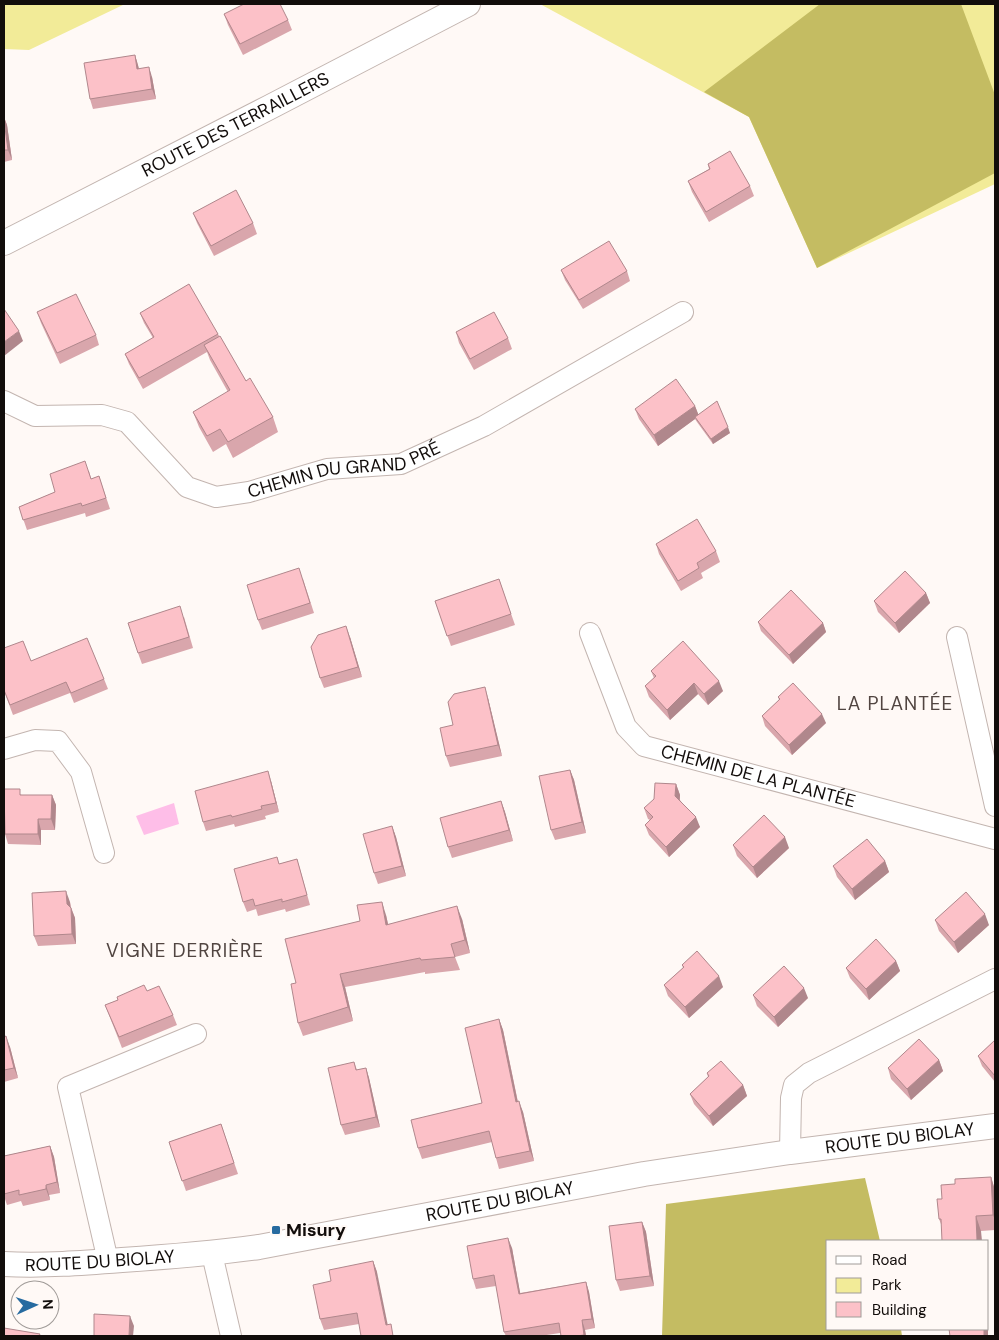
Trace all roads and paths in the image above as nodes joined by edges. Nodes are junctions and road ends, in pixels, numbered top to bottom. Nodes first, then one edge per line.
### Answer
1 (468, 4) edge
2 (4, 243) edge
3 (683, 312) dead end
4 (4, 401) edge
5 (590, 633) dead end
6 (957, 637) dead end
7 (4, 749) edge
8 (995, 806) edge
9 (995, 839) edge
10 (104, 853) dead end
11 (995, 979) edge
12 (196, 1034) dead end
13 (995, 1126) edge
14 (790, 1152) junction
15 (212, 1254) junction
16 (108, 1261) junction
17 (4, 1264) edge
18 (231, 1336) edge

1 - 2 street, ROUTE DES TERRAILLERS
3 - 4 street, CHEMIN DU GRAND PRÉ
5 - 9 street, CHEMIN DE LA PLANTÉE
6 - 8 street
7 - 10 street
11 - 14 street
12 - 16 street
13 - 14 street, ROUTE DU BIOLAY
14 - 15 street, ROUTE DU BIOLAY
15 - 16 street, ROUTE DU BIOLAY
15 - 18 street
16 - 17 street, ROUTE DU BIOLAY

